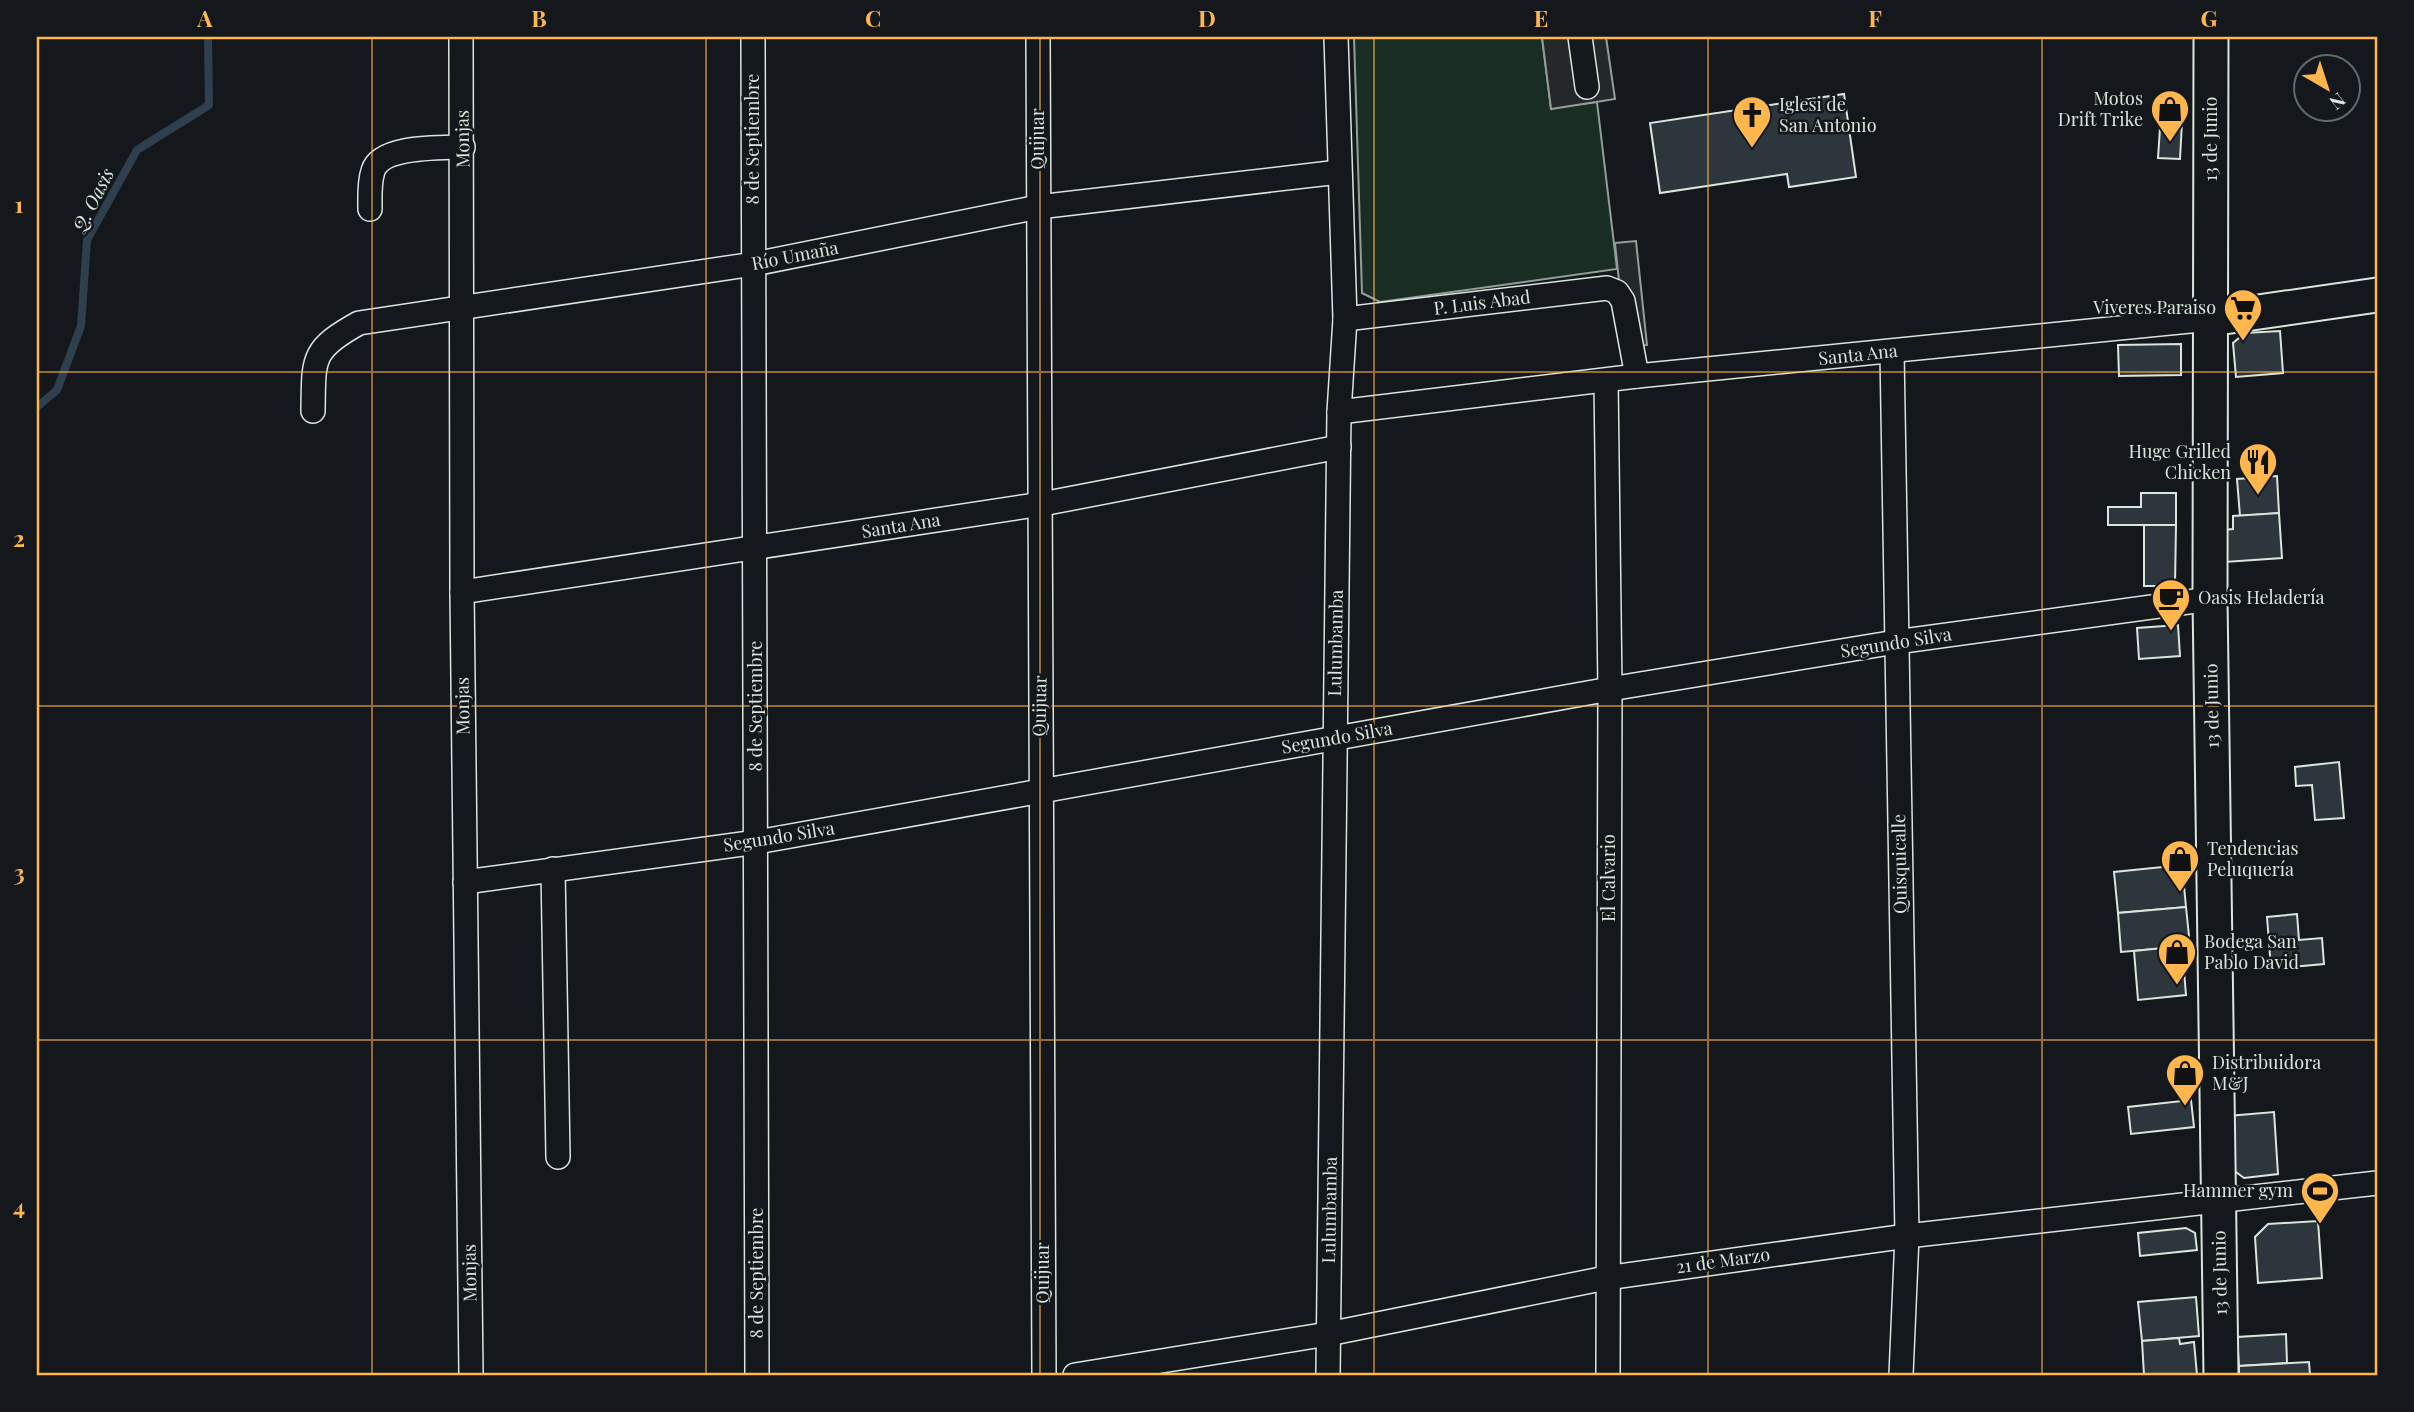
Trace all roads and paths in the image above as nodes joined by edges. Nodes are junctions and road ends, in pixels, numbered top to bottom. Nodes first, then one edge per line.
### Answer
1 (461, 37) edge
2 (753, 37) edge
3 (1038, 37) edge
4 (1336, 37) edge
5 (1580, 37) edge
6 (2211, 37) edge
7 (1587, 87) dead end
8 (463, 147) junction
9 (1339, 172) junction
10 (1038, 207) junction
11 (370, 209) dead end
12 (754, 264) junction
13 (2377, 295) edge
14 (462, 309) junction
15 (2210, 318) junction
16 (1345, 319) junction
17 (1892, 352) junction
18 (1637, 376) junction
19 (1606, 382) junction
20 (313, 411) dead end
21 (1339, 412) junction
22 (1339, 447) junction
23 (1042, 504) junction
24 (755, 548) junction
25 (462, 592) junction
26 (2210, 599) junction
27 (1896, 642) junction
28 (1611, 690) junction
29 (1334, 738) junction
30 (1039, 792) junction
31 (757, 842) junction
32 (553, 869) junction
33 (465, 881) junction
34 (558, 1157) dead end
35 (2377, 1183) edge
36 (2220, 1199) junction
37 (1907, 1236) junction
38 (1606, 1278) junction
39 (1328, 1334) junction
40 (471, 1375) edge
41 (757, 1375) edge
42 (1044, 1375) edge
43 (1075, 1375) edge
44 (1328, 1375) edge
45 (1608, 1375) edge
46 (1901, 1375) edge
47 (2221, 1375) edge

1 - 8 street, Monjas
2 - 12 street, 8 de Septiembre
3 - 10 street, Quijuar
4 - 9 street, Lulumbamba
5 - 7 street
6 - 15 main road, 13 de Junio
8 - 11 street
8 - 14 street, Monjas
9 - 10 street, Río Umaña
9 - 16 street, Lulumbamba
10 - 12 street, Río Umaña
10 - 23 street, Quijuar
12 - 14 street, Río Umaña
12 - 24 street, 8 de Septiembre
13 - 15 main road, Santa Ana
14 - 20 street, Río Umaña
14 - 25 street, Monjas
15 - 17 street, Santa Ana
15 - 26 main road, 13 de Junio
16 - 18 street, P. Luis Abad
16 - 21 street, Lulumbamba
17 - 18 street, Santa Ana
17 - 27 street, Quisquicalle
18 - 19 street, Santa Ana
19 - 21 street, Santa Ana
19 - 28 street, El Calvario
21 - 22 street, Lulumbamba
22 - 23 street, Santa Ana
22 - 29 street, Lulumbamba
23 - 24 street, Santa Ana
23 - 30 street, Quijuar
24 - 25 street, Santa Ana
24 - 31 street, 8 de Septiembre
25 - 33 street, Monjas
26 - 27 street, Segundo Silva
26 - 36 main road, 13 de Junio
27 - 28 street, Segundo Silva
27 - 37 street, Quisquicalle
28 - 29 street, Segundo Silva
28 - 38 street, El Calvario
29 - 30 street, Segundo Silva
29 - 39 street, Lulumbamba
30 - 31 street, Segundo Silva
30 - 42 street, Quijuar
31 - 32 street, Segundo Silva
31 - 41 street, 8 de Septiembre
32 - 33 street, Segundo Silva
32 - 34 street
33 - 40 street, Monjas
35 - 36 street, 21 de Marzo
36 - 37 street, 21 de Marzo
36 - 47 main road, 13 de Junio
37 - 38 street, 21 de Marzo
37 - 46 street, Quisquicalle
38 - 39 street, 21 de Marzo
38 - 45 street, El Calvario
39 - 43 street, 21 de Marzo
39 - 44 street, Lulumbamba

